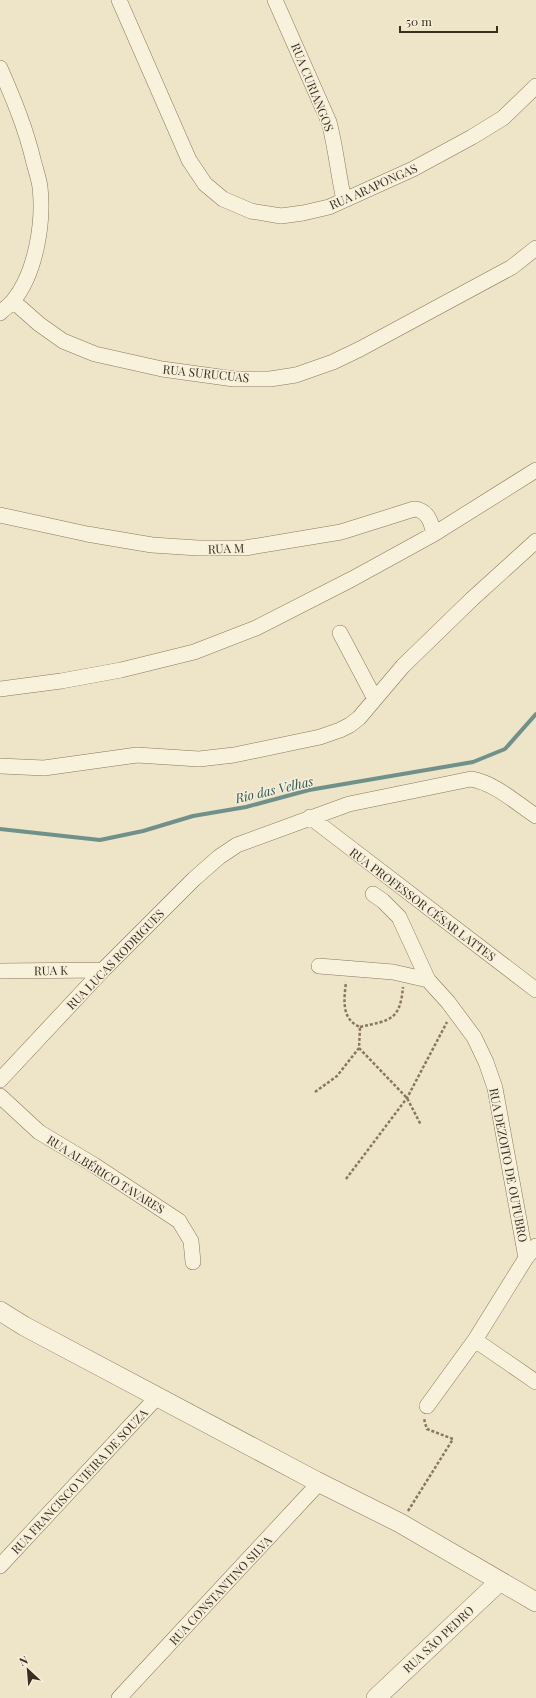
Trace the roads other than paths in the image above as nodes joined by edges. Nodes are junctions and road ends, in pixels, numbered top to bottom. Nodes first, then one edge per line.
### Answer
1 (119, 0) edge
2 (276, 0) edge
3 (0, 68) edge
4 (536, 86) edge
5 (344, 200) junction
6 (536, 248) edge
7 (14, 301) junction
8 (0, 313) edge
9 (536, 470) edge
10 (0, 515) edge
11 (434, 534) junction
12 (536, 541) edge
13 (340, 633) dead end
14 (0, 689) edge
15 (374, 698) junction
16 (0, 766) edge
17 (536, 816) edge
18 (310, 817) junction
19 (373, 894) dead end
20 (319, 966) dead end
21 (103, 970) junction
22 (0, 971) edge
23 (428, 980) junction
24 (536, 990) edge
25 (0, 1080) edge
26 (0, 1096) edge
27 (536, 1246) edge
28 (526, 1258) junction
29 (193, 1262) dead end
30 (0, 1311) edge
31 (475, 1340) junction
32 (536, 1382) edge
33 (158, 1396) junction
34 (427, 1406) road end
35 (320, 1482) junction
36 (0, 1566) edge
37 (500, 1581) junction
38 (536, 1602) edge
39 (119, 1698) edge
40 (376, 1698) edge

1 - 5 street, RUA ARAPONGAS
2 - 5 street, RUA CURIANGOS
3 - 7 street
4 - 5 street, RUA ARAPONGAS
6 - 7 street, RUA SURUCUAS
7 - 8 street
9 - 11 street
10 - 11 street, RUA M
11 - 14 street
12 - 15 street
13 - 15 street
15 - 16 street
17 - 18 street, RUA LUCAS RODRIGUES
18 - 21 street, RUA LUCAS RODRIGUES
18 - 24 street, RUA PROFESSOR CÉSAR LATTES
19 - 23 street, RUA DEZOITO DE OUTUBRO
20 - 23 street
21 - 22 street, RUA K
21 - 25 street, RUA LUCAS RODRIGUES
23 - 28 street, RUA DEZOITO DE OUTUBRO
26 - 29 street, RUA ALBÉRICO TAVARES
27 - 28 street
28 - 31 street
30 - 33 street
31 - 32 street
31 - 34 street
33 - 35 street
33 - 36 street, RUA FRANCISCO VIEIRA DE SOUZA
35 - 37 street
35 - 39 street, RUA CONSTANTINO SILVA
37 - 38 street
37 - 40 street, RUA SÃO PEDRO

